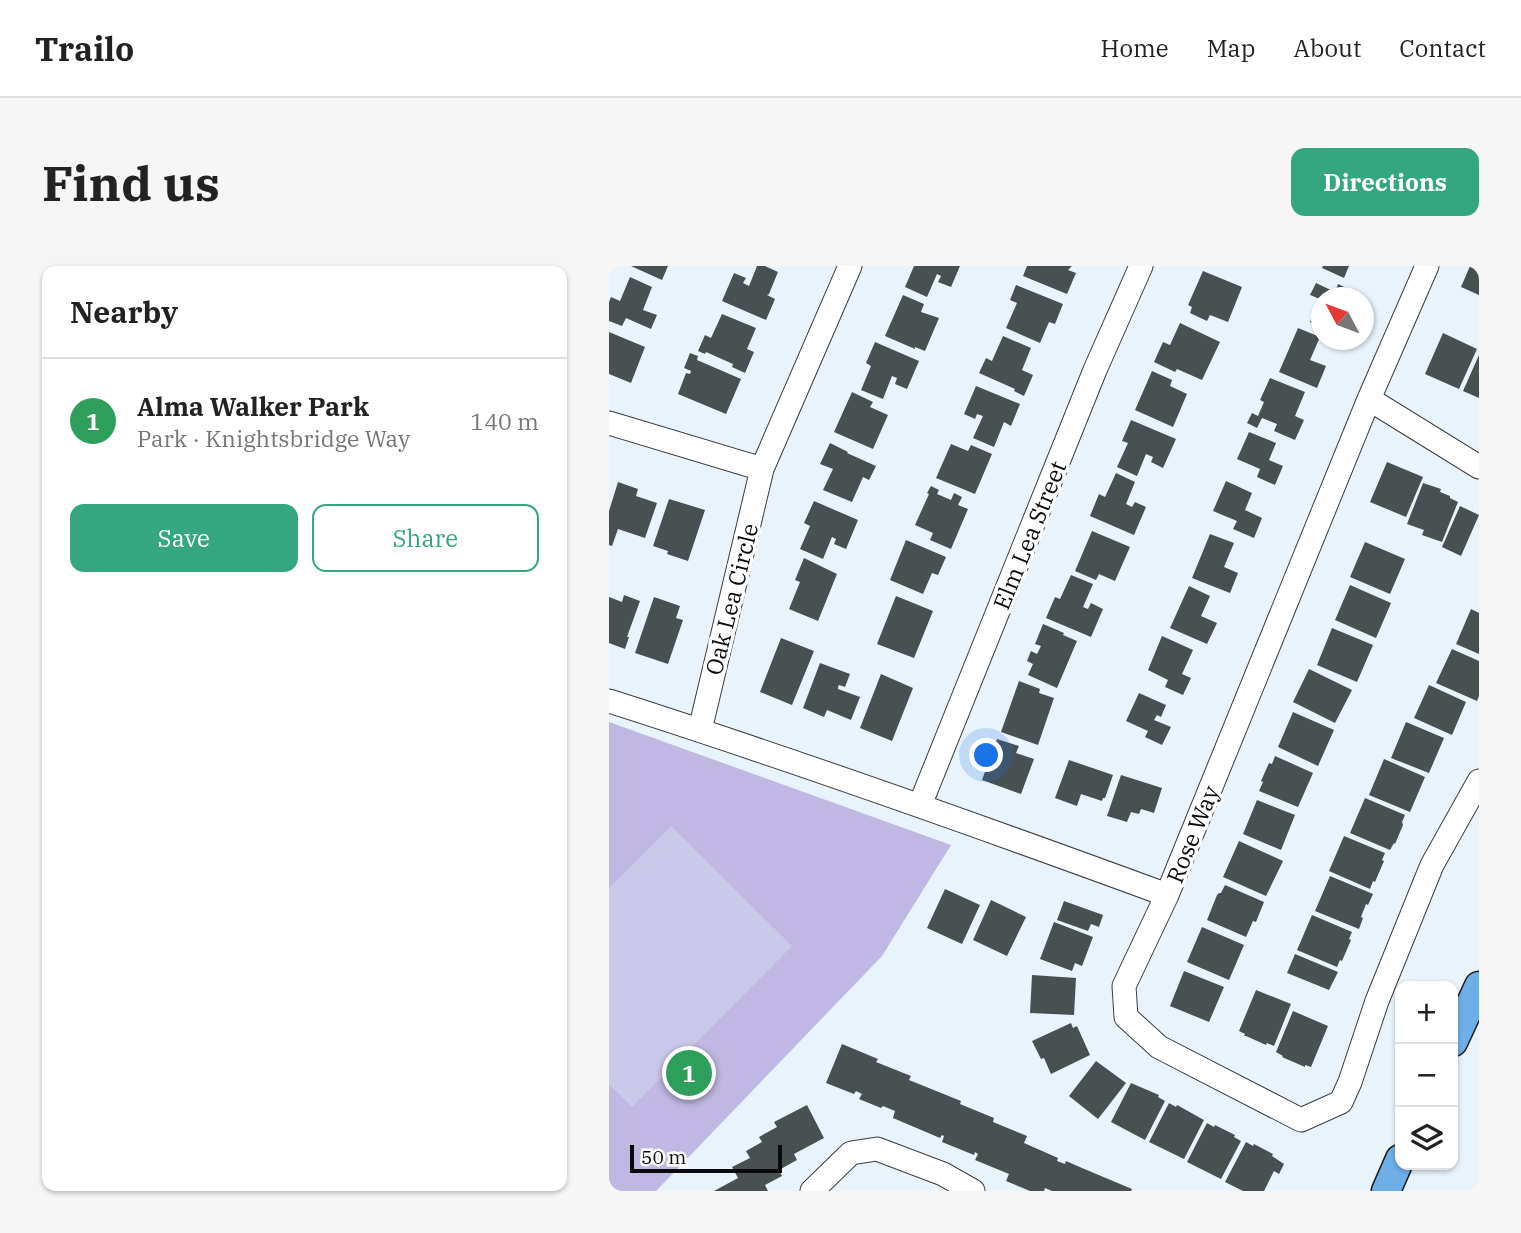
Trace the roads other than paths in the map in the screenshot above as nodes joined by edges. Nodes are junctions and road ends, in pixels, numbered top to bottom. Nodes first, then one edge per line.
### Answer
1 (850, 266) edge
2 (1140, 266) edge
3 (1427, 266) edge
4 (1369, 399) junction
5 (609, 423) edge
6 (1479, 467) edge
7 (762, 469) junction
8 (609, 701) edge
9 (699, 730) junction
10 (1479, 781) edge
11 (920, 805) junction
12 (1167, 895) junction
13 (1479, 986) edge
14 (1458, 1030) edge
15 (1395, 1170) edge
16 (812, 1191) edge
17 (973, 1191) edge
18 (1386, 1191) edge

1 - 7 street, Oak Lea Circle
2 - 11 street, Elm Lea Street
3 - 4 street, Rose Way
4 - 6 street
4 - 12 street, Rose Way
5 - 7 street
7 - 9 street, Oak Lea Circle
8 - 9 street, Rose Way
9 - 11 street, Rose Way
10 - 12 street
11 - 12 street, Rose Way
13 - 14 main road
15 - 18 main road
16 - 17 street

